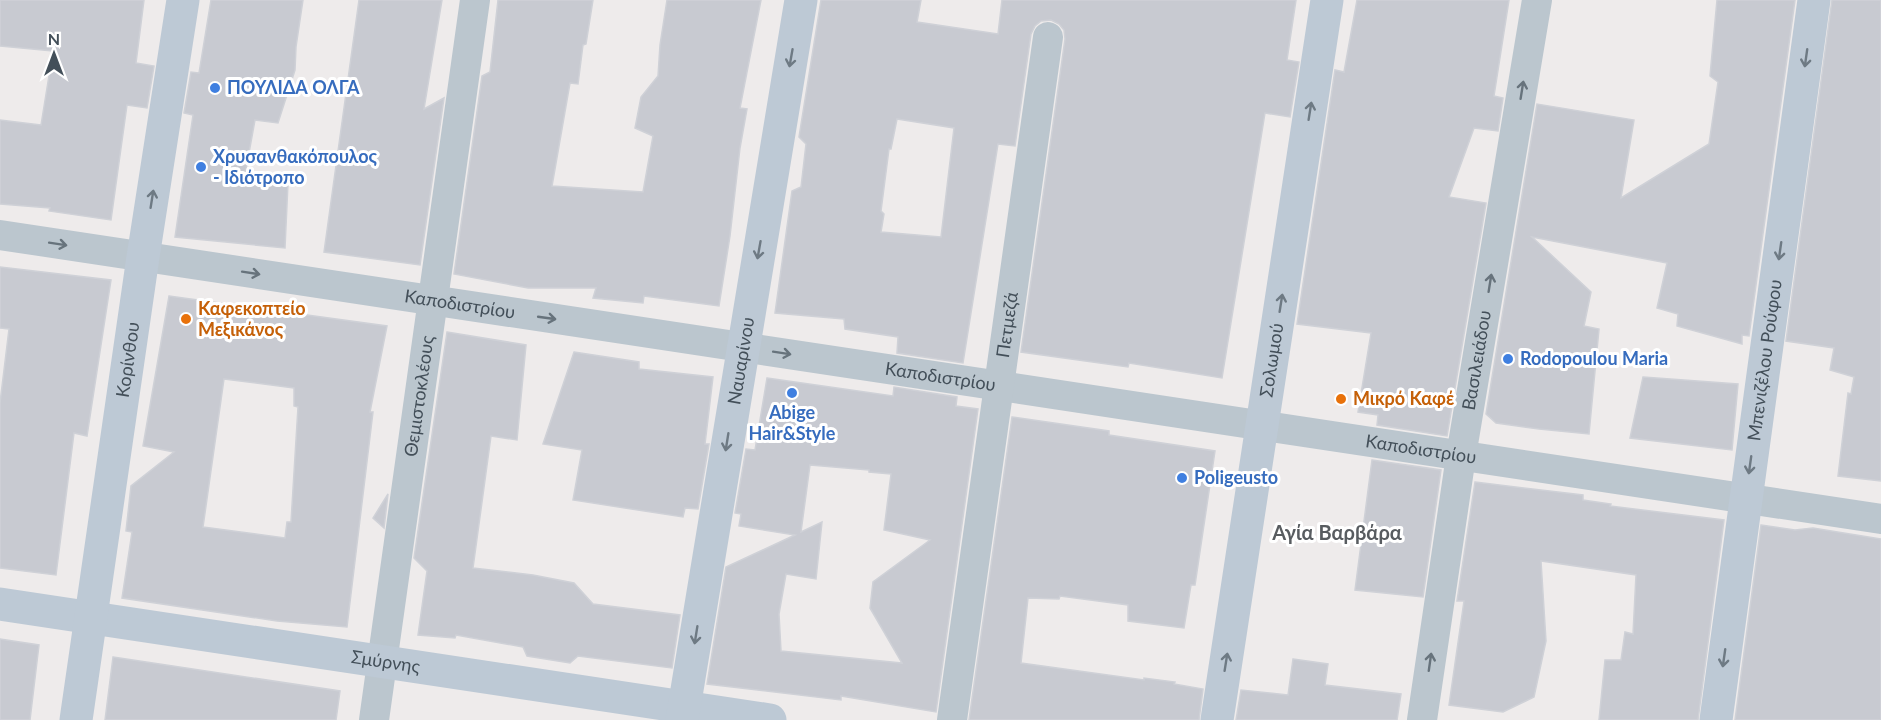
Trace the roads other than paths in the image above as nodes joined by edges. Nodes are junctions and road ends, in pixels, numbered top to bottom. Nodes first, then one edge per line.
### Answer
1 (183, 0) edge
2 (475, 0) edge
3 (801, 0) edge
4 (1327, 0) edge
5 (1537, 0) edge
6 (1814, 0) edge
7 (1048, 38) dead end
8 (0, 236) edge
9 (143, 257) junction
10 (432, 301) junction
11 (743, 347) junction
12 (999, 386) junction
13 (1262, 426) junction
14 (1461, 456) junction
15 (1746, 499) junction
16 (1881, 519) edge
17 (0, 604) edge
18 (90, 617) junction
19 (381, 661) junction
20 (683, 714) edge
21 (76, 720) edge
22 (374, 720) edge
23 (770, 720) edge
24 (952, 720) edge
25 (1217, 720) edge
26 (1422, 720) edge
27 (1716, 720) edge

9 -> 1 street, Κορίνθου
2 - 10 street, Θεμιστοκλέους
3 -> 11 street, Ναυαρίνου
13 -> 4 street, Σολωμού
14 -> 5 street, Βασιλειάδου
6 -> 15 street, Μπενιζέλου Ρούφου
7 - 12 street, Πετμεζά
8 -> 9 street, Καποδιστρίου
9 -> 10 street, Καποδιστρίου
9 - 18 street, Κορίνθου
10 -> 11 street, Καποδιστρίου
10 - 19 street, Θεμιστοκλέους
11 -> 12 street, Καποδιστρίου
11 -> 20 street, Ναυαρίνου
12 - 13 street, Καποδιστρίου
12 - 24 street, Πετμεζά
13 - 14 street, Καποδιστρίου
25 -> 13 street, Σολωμού
14 - 15 street, Καποδιστρίου
26 -> 14 street, Βασιλειάδου
15 - 16 street, Καποδιστρίου
15 -> 27 street, Μπενιζέλου Ρούφου
17 - 18 street, Σμύρνης
18 - 19 street, Σμύρνης
18 - 21 street, Κορίνθου
19 - 20 street, Σμύρνης
19 - 22 street, Θεμιστοκλέους
20 - 23 street, Σμύρνης

